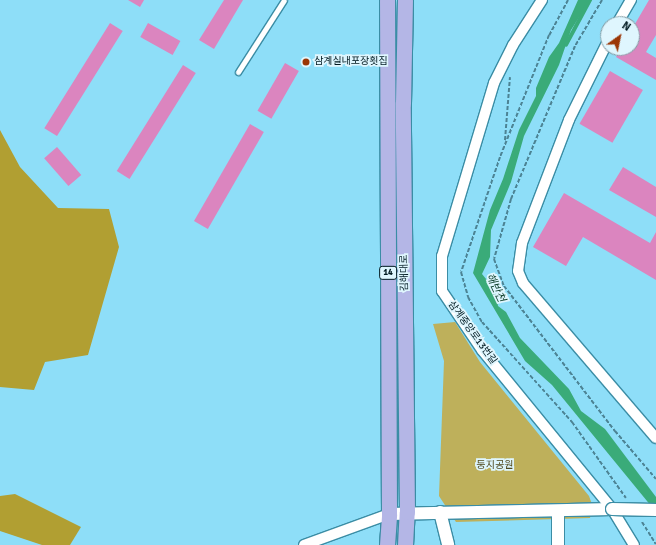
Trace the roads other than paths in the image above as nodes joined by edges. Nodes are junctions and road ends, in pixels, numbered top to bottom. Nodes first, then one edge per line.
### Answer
1 (284, 0) edge
2 (387, 0) edge
3 (405, 0) edge
4 (542, 0) edge
5 (631, 0) edge
6 (622, 16) edge
7 (601, 56) edge
8 (238, 72) dead end
9 (656, 438) edge
10 (612, 509) junction
11 (656, 510) edge
12 (407, 512) junction
13 (440, 512) junction
14 (558, 512) junction
15 (389, 514) junction
16 (304, 545) edge
17 (387, 545) edge
18 (405, 545) edge
19 (448, 545) edge
20 (558, 545) edge
21 (634, 545) edge

1 - 8 lane
2 - 15 main road, 김해대로 / 14
3 - 12 main road, 김해대로
4 - 10 street, 삼계중앙로13번길
5 - 6 street
7 - 9 street
10 - 11 street, bridge
10 - 14 street
10 - 21 street, 삼계중앙로13번길
12 - 13 street
12 - 15 street
12 - 18 main road, 김해대로
13 - 14 street
13 - 19 street
14 - 20 street
15 - 16 street
15 - 17 main road, 김해대로 / 14

